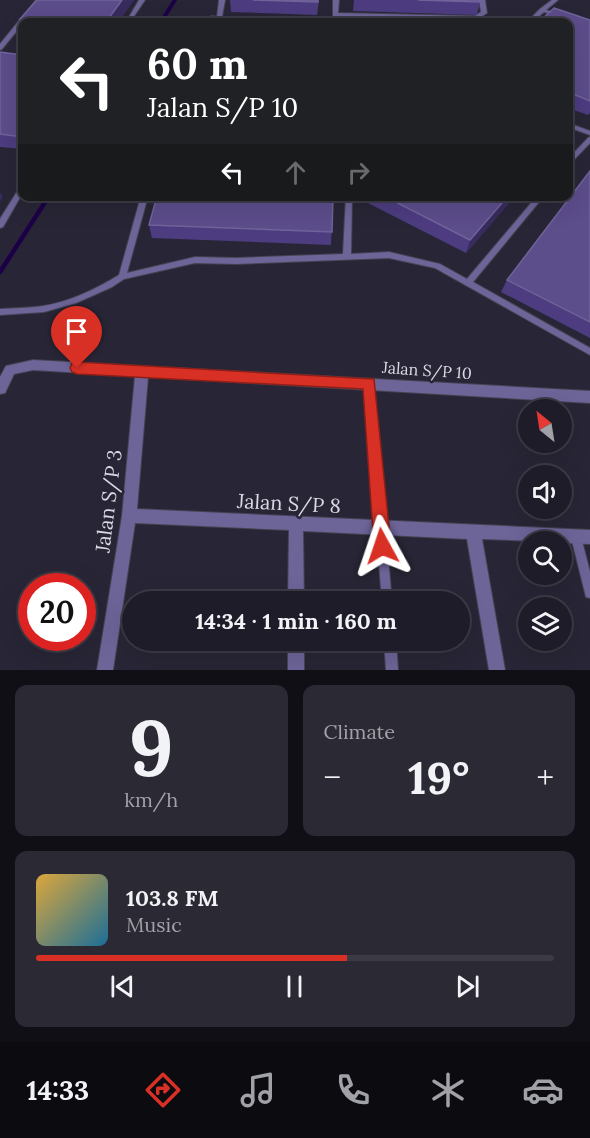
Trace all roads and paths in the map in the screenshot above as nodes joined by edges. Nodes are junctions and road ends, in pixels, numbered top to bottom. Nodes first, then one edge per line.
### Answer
1 (39, 0) edge
2 (142, 0) edge
3 (222, 0) edge
4 (336, 0) edge
5 (482, 0) edge
6 (555, 0) edge
7 (542, 10) junction
8 (336, 14) junction
9 (561, 17) edge
10 (24, 18) edge
11 (131, 18) edge
12 (212, 18) edge
13 (219, 18) joint
14 (336, 18) edge
15 (533, 18) edge
16 (18, 26) edge
17 (0, 48) edge
18 (573, 127) edge
19 (590, 133) edge
20 (590, 139) edge
21 (587, 147) edge
22 (573, 160) edge
23 (18, 196) edge
24 (144, 201) edge
25 (349, 201) edge
26 (537, 201) edge
27 (0, 225) edge
28 (347, 256) junction
29 (122, 277) junction
30 (468, 283) junction
31 (0, 312) edge
32 (590, 352) edge
33 (142, 372) junction
34 (369, 383) junction
35 (0, 389) edge
36 (590, 397) edge
37 (129, 516) junction
38 (296, 524) junction
39 (381, 528) junction
40 (473, 532) junction
41 (583, 537) edge
42 (296, 591) edge
43 (386, 591) edge
44 (590, 593) edge
45 (296, 651) edge
46 (391, 651) edge
47 (105, 670) edge
48 (296, 670) edge
49 (392, 670) edge
50 (497, 670) edge

1 - 10 lane
2 - 11 lane
3 - 13 lane
4 - 8 lane
5 - 8 lane
6 - 7 lane
7 - 9 lane
7 - 15 lane
8 - 14 lane
12 - 13 lane
16 - 17 lane
18 - 19 lane
20 - 21 lane
21 - 22 lane
23 - 27 lane
24 - 29 lane
25 - 28 lane
26 - 30 lane
28 - 29 lane
28 - 30 lane
29 - 31 lane
30 - 32 lane
33 - 34 street, Jalan S/P 10
33 - 35 street, Jalan S/P 10
33 - 37 street, Jalan S/P 3
34 - 36 street, Jalan S/P 10
34 - 39 lane
37 - 38 street, Jalan S/P 8
37 - 47 street, Jalan S/P 3
38 - 39 street, Jalan S/P 8
38 - 42 street
39 - 40 street, Jalan S/P 8
39 - 43 lane
40 - 41 street, Jalan S/P 8
40 - 50 street
41 - 44 lane
45 - 48 street
46 - 49 lane

